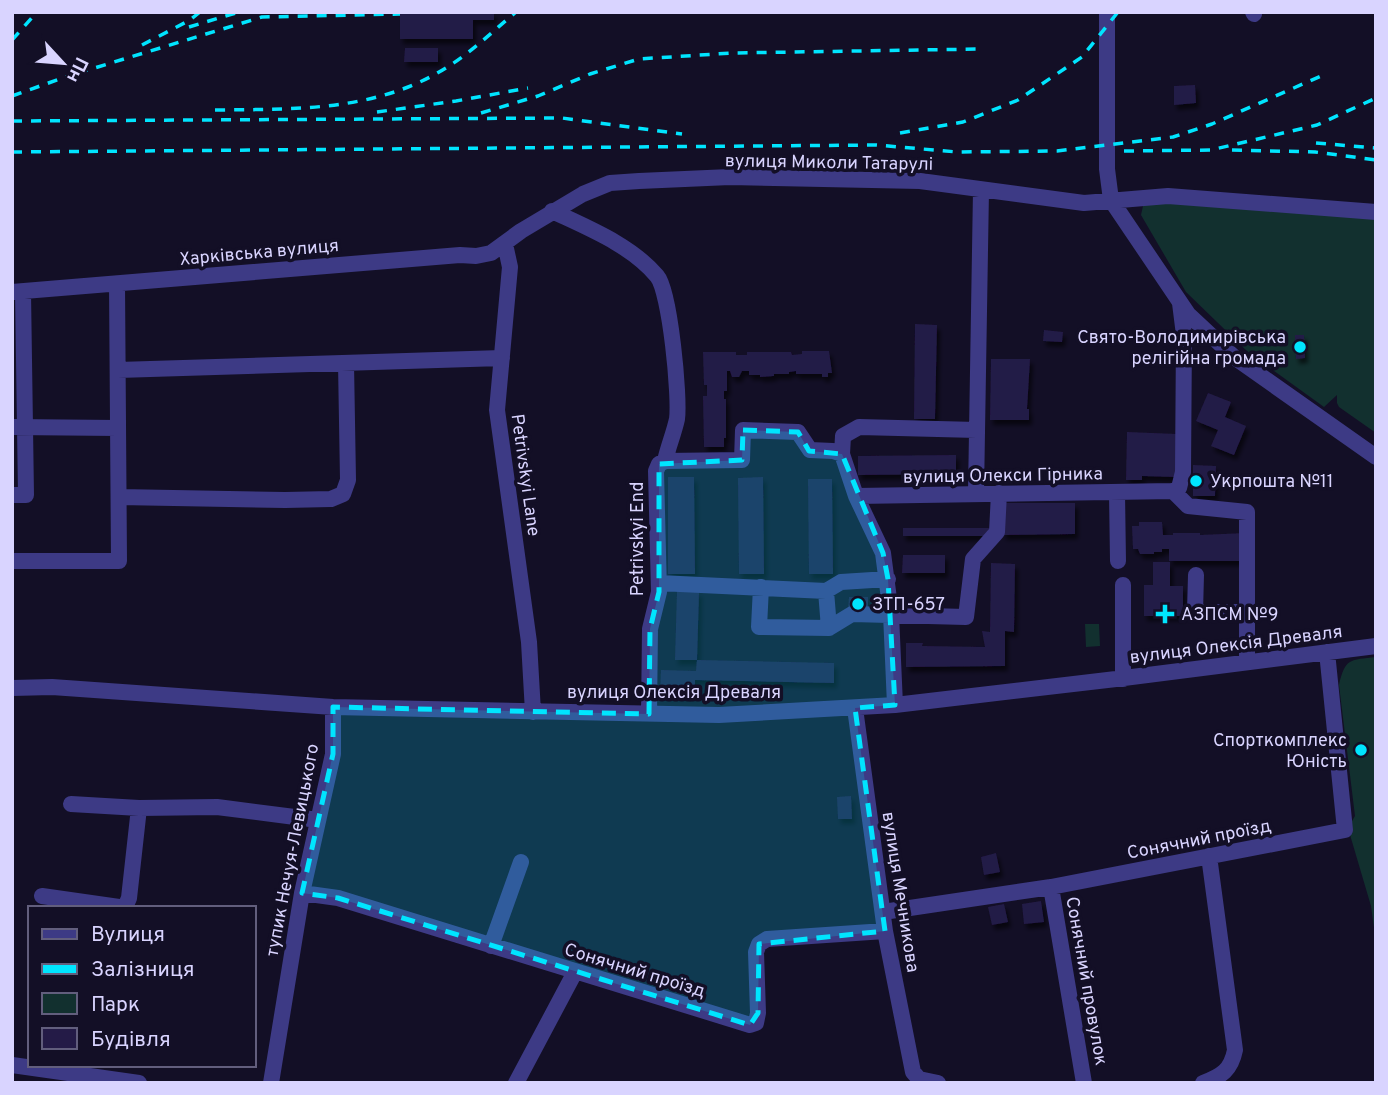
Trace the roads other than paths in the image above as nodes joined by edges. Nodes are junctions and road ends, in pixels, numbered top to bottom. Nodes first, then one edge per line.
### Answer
1 (1107, 12) edge
2 (981, 190) junction
3 (1111, 200) junction
4 (552, 211) junction
5 (1376, 212) edge
6 (505, 244) junction
7 (117, 284) junction
8 (18, 292) edge
9 (1180, 303) junction
10 (502, 358) junction
11 (346, 363) junction
12 (18, 369) edge
13 (118, 370) junction
14 (19, 427) edge
15 (118, 428) junction
16 (977, 430) junction
17 (842, 454) junction
18 (1376, 457) edge
19 (665, 461) junction
20 (1173, 491) junction
21 (976, 493) junction
22 (999, 493) junction
23 (1117, 493) junction
24 (12, 495) edge
25 (856, 496) junction
26 (119, 498) junction
27 (12, 561) edge
28 (1118, 561) dead end
29 (1196, 575) dead end
30 (888, 579) junction
31 (659, 583) junction
32 (1123, 585) dead end
33 (761, 587) junction
34 (826, 591) junction
35 (1247, 612) junction
36 (891, 614) junction
37 (830, 628) junction
38 (1376, 646) edge
39 (1327, 652) junction
40 (1247, 662) junction
41 (1123, 679) junction
42 (12, 688) edge
43 (895, 705) junction
44 (333, 707) junction
45 (855, 708) junction
46 (533, 712) junction
47 (649, 714) junction
48 (71, 804) dead end
49 (139, 808) junction
50 (318, 820) junction
51 (1209, 856) junction
52 (522, 862) dead end
53 (1051, 887) junction
54 (302, 892) junction
55 (42, 897) dead end
56 (111, 906) edge
57 (122, 906) edge
58 (883, 912) junction
59 (885, 931) junction
60 (491, 946) junction
61 (575, 972) junction
62 (12, 1065) edge
63 (1230, 1076) edge
64 (916, 1081) edge
65 (139, 1083) edge
66 (271, 1083) edge
67 (516, 1083) edge
68 (939, 1083) edge
69 (1084, 1083) edge
70 (1203, 1083) edge

1 - 3 street
2 - 3 street, вулиця Миколи Татарулі
2 - 4 street, вулиця Миколи Татарулі
2 - 16 street
3 - 5 street, вулиця Миколи Татарулі
3 - 9 street
4 - 6 street, вулиця Миколи Татарулі
4 - 19 street, Petrivskyi End
6 - 7 street, Харківська вулиця
6 - 10 street, Petrivskyi Lane
7 - 8 street, Харківська вулиця
7 - 13 street
8 - 12 street
9 - 18 street
9 - 20 street
10 - 11 street
10 - 46 street, Petrivskyi Lane
11 - 13 street
11 - 26 street
12 - 14 street
13 - 15 street
14 - 15 street
14 - 24 street
15 - 26 street
16 - 17 street
16 - 21 street
17 - 19 street
17 - 25 street
19 - 31 street, Petrivskyi End
20 - 23 street, вулиця Олекси Гірника
20 - 35 street
21 - 22 street, вулиця Олекси Гірника
21 - 25 street, вулиця Олекси Гірника
22 - 23 street, вулиця Олекси Гірника
22 - 36 street
23 - 28 street
25 - 30 street
26 - 27 street
29 - 35 street
30 - 34 street
30 - 36 street
31 - 33 street
31 - 47 street, Petrivskyi End
32 - 41 street
33 - 34 street
33 - 37 street
34 - 37 street
35 - 40 street
36 - 37 street
36 - 43 street
38 - 39 street, вулиця Олексія Древаля
39 - 40 street, вулиця Олексія Древаля
39 - 51 street, Сонячний проїзд
40 - 41 street, вулиця Олексія Древаля
41 - 43 street, вулиця Олексія Древаля
42 - 44 street, вулиця Олексія Древаля
43 - 45 street, вулиця Олексія Древаля
44 - 46 street, вулиця Олексія Древаля
44 - 50 street, тупик Нечуя-Левицького
45 - 47 street, вулиця Олексія Древаля
45 - 58 street, вулиця Мечникова
46 - 47 street, вулиця Олексія Древаля
48 - 49 street
49 - 50 street
49 - 57 street
50 - 54 street, тупик Нечуя-Левицького
51 - 53 street, Сонячний проїзд
51 - 63 street
52 - 60 street
53 - 58 street, Сонячний проїзд
53 - 69 street, Сонячний провулок
54 - 60 street, Сонячний проїзд
54 - 66 street, тупик Нечуя-Левицького
55 - 56 street
58 - 59 street, вулиця Мечникова
59 - 61 street, Сонячний проїзд
59 - 64 street, вулиця Мечникова
60 - 61 street, Сонячний проїзд
61 - 67 street
62 - 65 street
63 - 70 street
64 - 68 street

